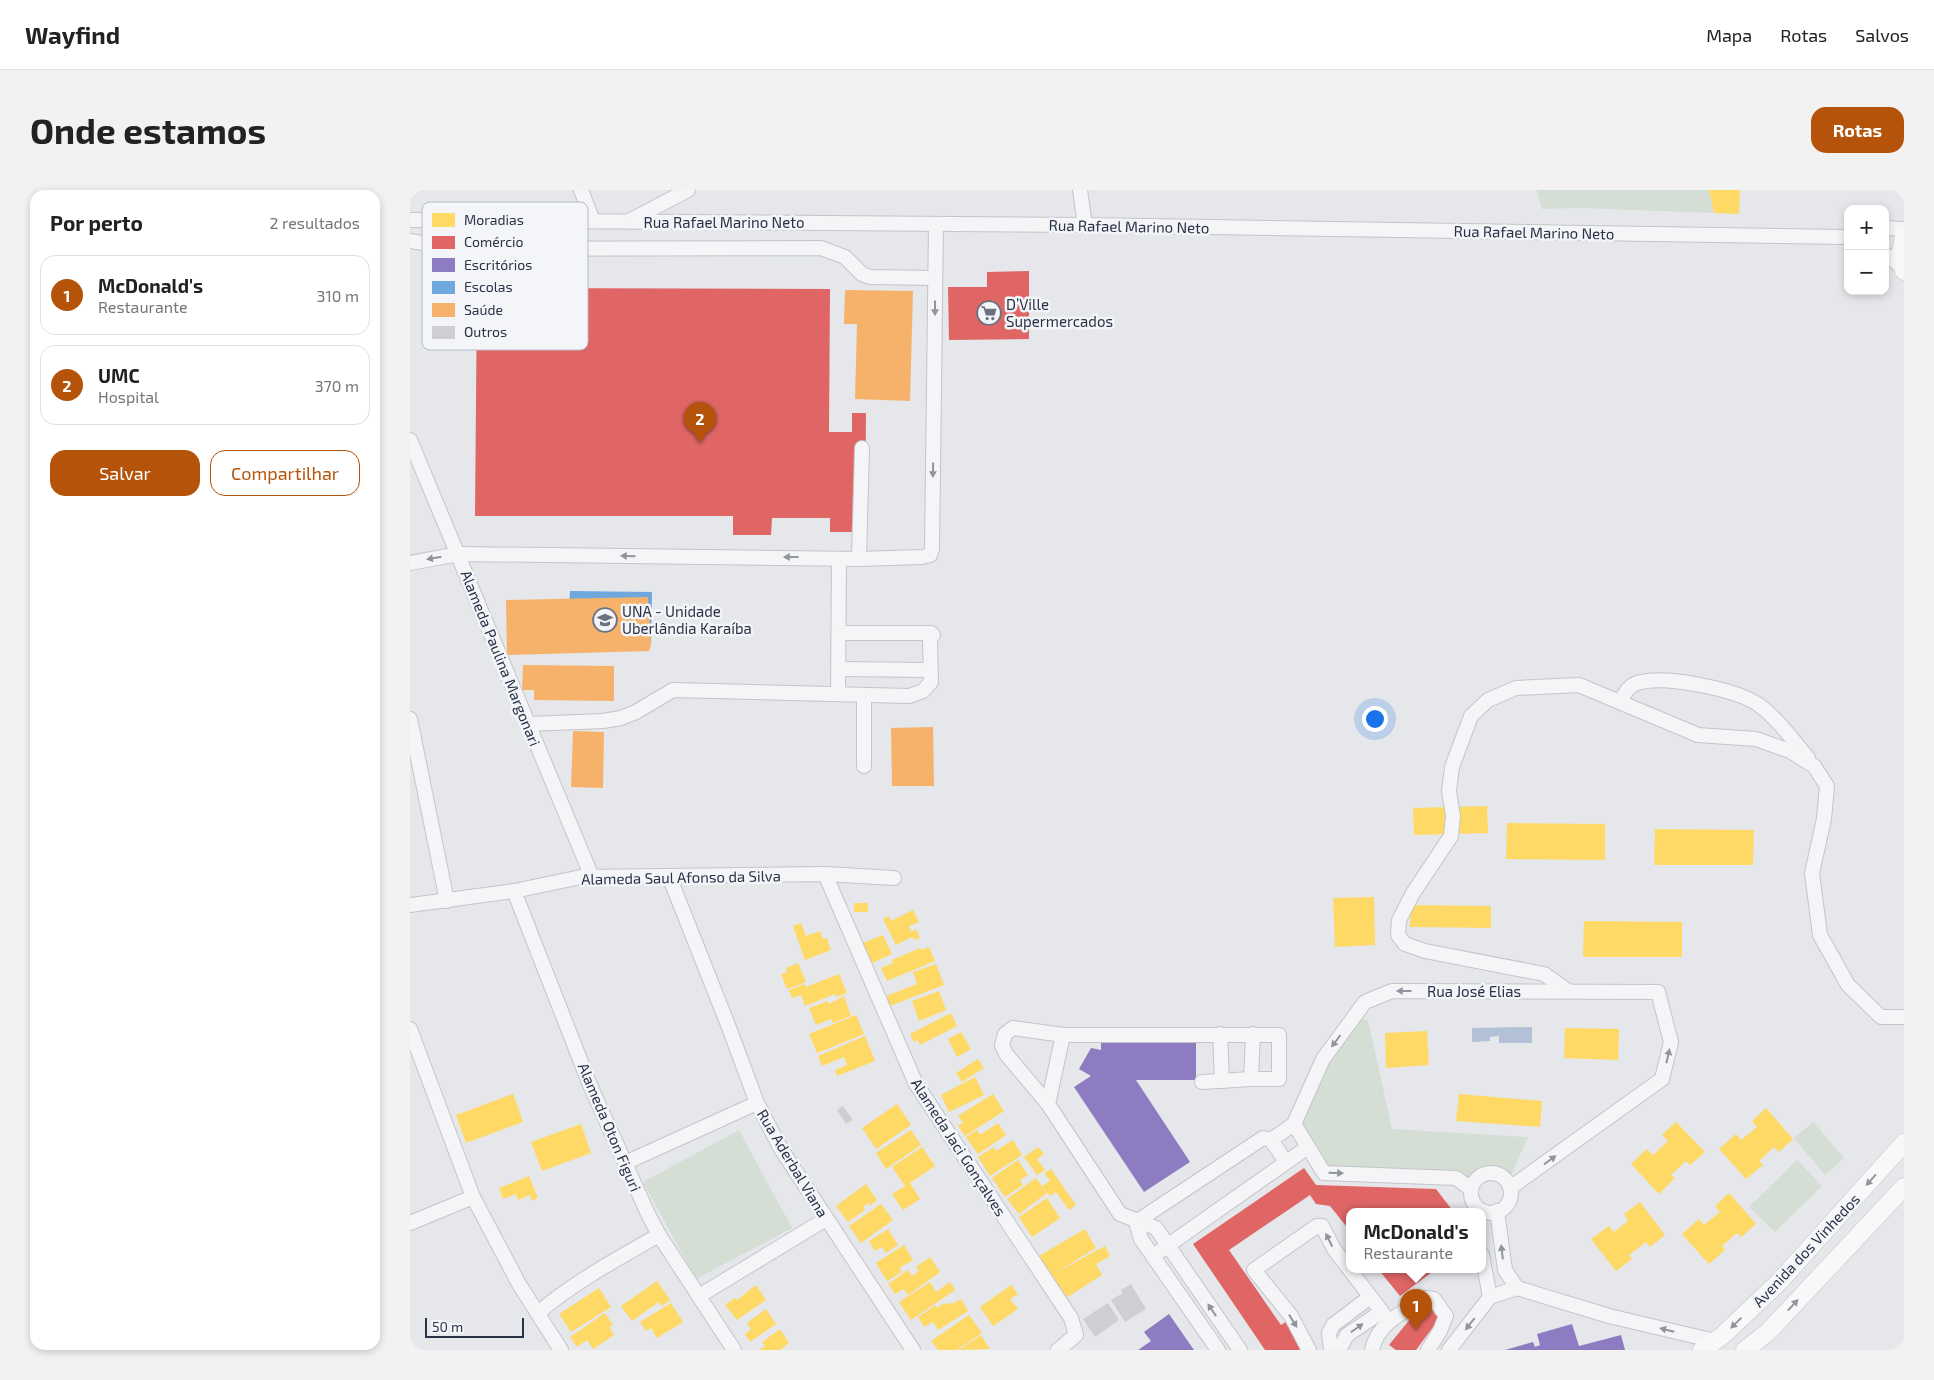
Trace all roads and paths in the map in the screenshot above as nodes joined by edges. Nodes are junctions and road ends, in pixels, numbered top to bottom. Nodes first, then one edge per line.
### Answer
1 (581, 190) edge
2 (688, 190) edge
3 (1080, 190) edge
4 (586, 202) edge
5 (588, 208) edge
6 (588, 221) edge
7 (593, 221) junction
8 (629, 221) junction
9 (936, 224) junction
10 (1085, 225) junction
11 (1889, 228) edge
12 (1904, 229) edge
13 (1904, 236) edge
14 (1844, 237) edge
15 (588, 249) edge
16 (1889, 257) edge
17 (1903, 269) edge
18 (936, 278) junction
19 (410, 440) edge
20 (862, 448) dead end
21 (458, 554) junction
22 (839, 559) junction
23 (859, 559) junction
24 (410, 563) edge
25 (839, 633) junction
26 (839, 669) junction
27 (930, 670) junction
28 (838, 694) junction
29 (864, 696) junction
30 (1620, 702) junction
31 (410, 719) edge
32 (528, 724) junction
33 (412, 741) edge
34 (864, 766) dead end
35 (1814, 766) junction
36 (825, 874) junction
37 (669, 876) junction
38 (592, 877) junction
39 (894, 878) dead end
40 (514, 890) junction
41 (447, 901) junction
42 (410, 905) edge
43 (1568, 991) junction
44 (1904, 1017) edge
45 (410, 1030) edge
46 (1220, 1034) junction
47 (1253, 1034) junction
48 (1063, 1035) junction
49 (1251, 1078) junction
50 (1222, 1081) junction
51 (1202, 1082) dead end
52 (757, 1102) junction
53 (1048, 1104) junction
54 (1294, 1124) junction
55 (1271, 1140) junction
56 (1904, 1144) edge
57 (1308, 1147) junction
58 (1286, 1162) junction
59 (625, 1163) junction
60 (1904, 1187) edge
61 (1510, 1188) junction
62 (1471, 1189) junction
63 (473, 1197) junction
64 (1476, 1208) edge
65 (1486, 1211) edge
66 (1496, 1212) junction
67 (826, 1219) junction
68 (1136, 1222) junction
69 (410, 1223) edge
70 (659, 1235) junction
71 (1168, 1246) junction
72 (1154, 1256) junction
73 (1346, 1265) edge
74 (1352, 1273) edge
75 (1485, 1273) edge
76 (1517, 1288) junction
77 (699, 1296) junction
78 (1370, 1297) junction
79 (1490, 1297) junction
80 (538, 1313) junction
81 (1385, 1317) junction
82 (1709, 1346) edge
83 (561, 1350) edge
84 (734, 1350) edge
85 (913, 1350) edge
86 (1058, 1350) edge
87 (1218, 1350) edge
88 (1240, 1350) edge
89 (1309, 1350) edge
90 (1331, 1350) edge
91 (1339, 1350) edge
92 (1372, 1350) edge
93 (1428, 1350) edge
94 (1449, 1350) edge
95 (1745, 1350) edge

1 - 4 street
2 - 8 street
3 - 10 street
5 - 7 street
6 - 7 street, Rua Rafael Marino Neto
7 - 8 street, Rua Rafael Marino Neto
8 - 9 street, Rua Rafael Marino Neto
9 - 10 street, Rua Rafael Marino Neto
9 - 18 street
10 - 14 street, Rua Rafael Marino Neto
11 - 12 street
13 - 17 main road
15 - 18 street
16 - 17 street
18 -> 23 street
19 - 21 street, Alameda Paulina Margonari
20 - 23 street
22 -> 21 street
21 -> 24 street
21 - 32 street, Alameda Paulina Margonari
22 - 23 street
22 - 25 street
25 - 26 street
25 - 27 street
26 - 27 street
26 - 28 street
27 - 29 street
28 - 29 street
28 - 32 street
29 - 34 street
30 - 35 street
30 - 35 street
30 - 43 street
31 - 33 street
32 - 38 street, Alameda Paulina Margonari
33 - 41 street
35 - 44 street
36 - 37 street, Alameda Saul Afonso da Silva
36 - 39 street, Alameda Saul Afonso da Silva
36 - 86 street, Alameda Jaci Gonçalves
37 - 38 street, Alameda Saul Afonso da Silva
37 - 52 street, Rua Aderbal Viana
38 - 40 street, Alameda Saul Afonso da Silva
40 - 41 street, Alameda Saul Afonso da Silva
40 - 59 street, Alameda Oton Figuri
41 - 42 street, Alameda Saul Afonso da Silva
43 -> 54 street, Rua José Elias
61 -> 43 street, Rua José Elias
45 - 63 street
46 - 47 street
46 - 48 street
46 - 50 street
47 - 49 street
47 - 49 street
48 - 53 street
48 - 53 street
49 - 50 street
50 - 51 street
52 - 59 street
52 - 67 street, Rua Aderbal Viana
53 - 68 street
54 - 55 street
54 - 57 street
55 - 58 street
55 - 68 street
56 -> 82 main road, Avenida dos Vinhedos
57 - 58 street
57 -> 62 street
58 - 71 street
59 - 70 street, Alameda Oton Figuri
95 -> 60 main road, Avenida dos Vinhedos
61 - 62 street
61 - 66 street
62 - 64 street
63 - 69 street
63 - 80 street
65 - 66 street
76 -> 66 street
67 - 77 street
67 - 85 street, Rua Aderbal Viana
68 - 71 street
68 - 72 street
70 - 77 street, Alameda Oton Figuri
70 - 80 street
71 - 72 street
88 -> 71 street
72 - 87 street
73 -> 89 street
78 -> 74 street
75 - 79 street
76 - 79 street
82 -> 76 street
77 - 84 street, Alameda Oton Figuri
78 - 81 street
78 - 90 street
79 -> 94 street
80 - 83 street
91 -> 81 street
81 - 92 street
81 - 93 street

